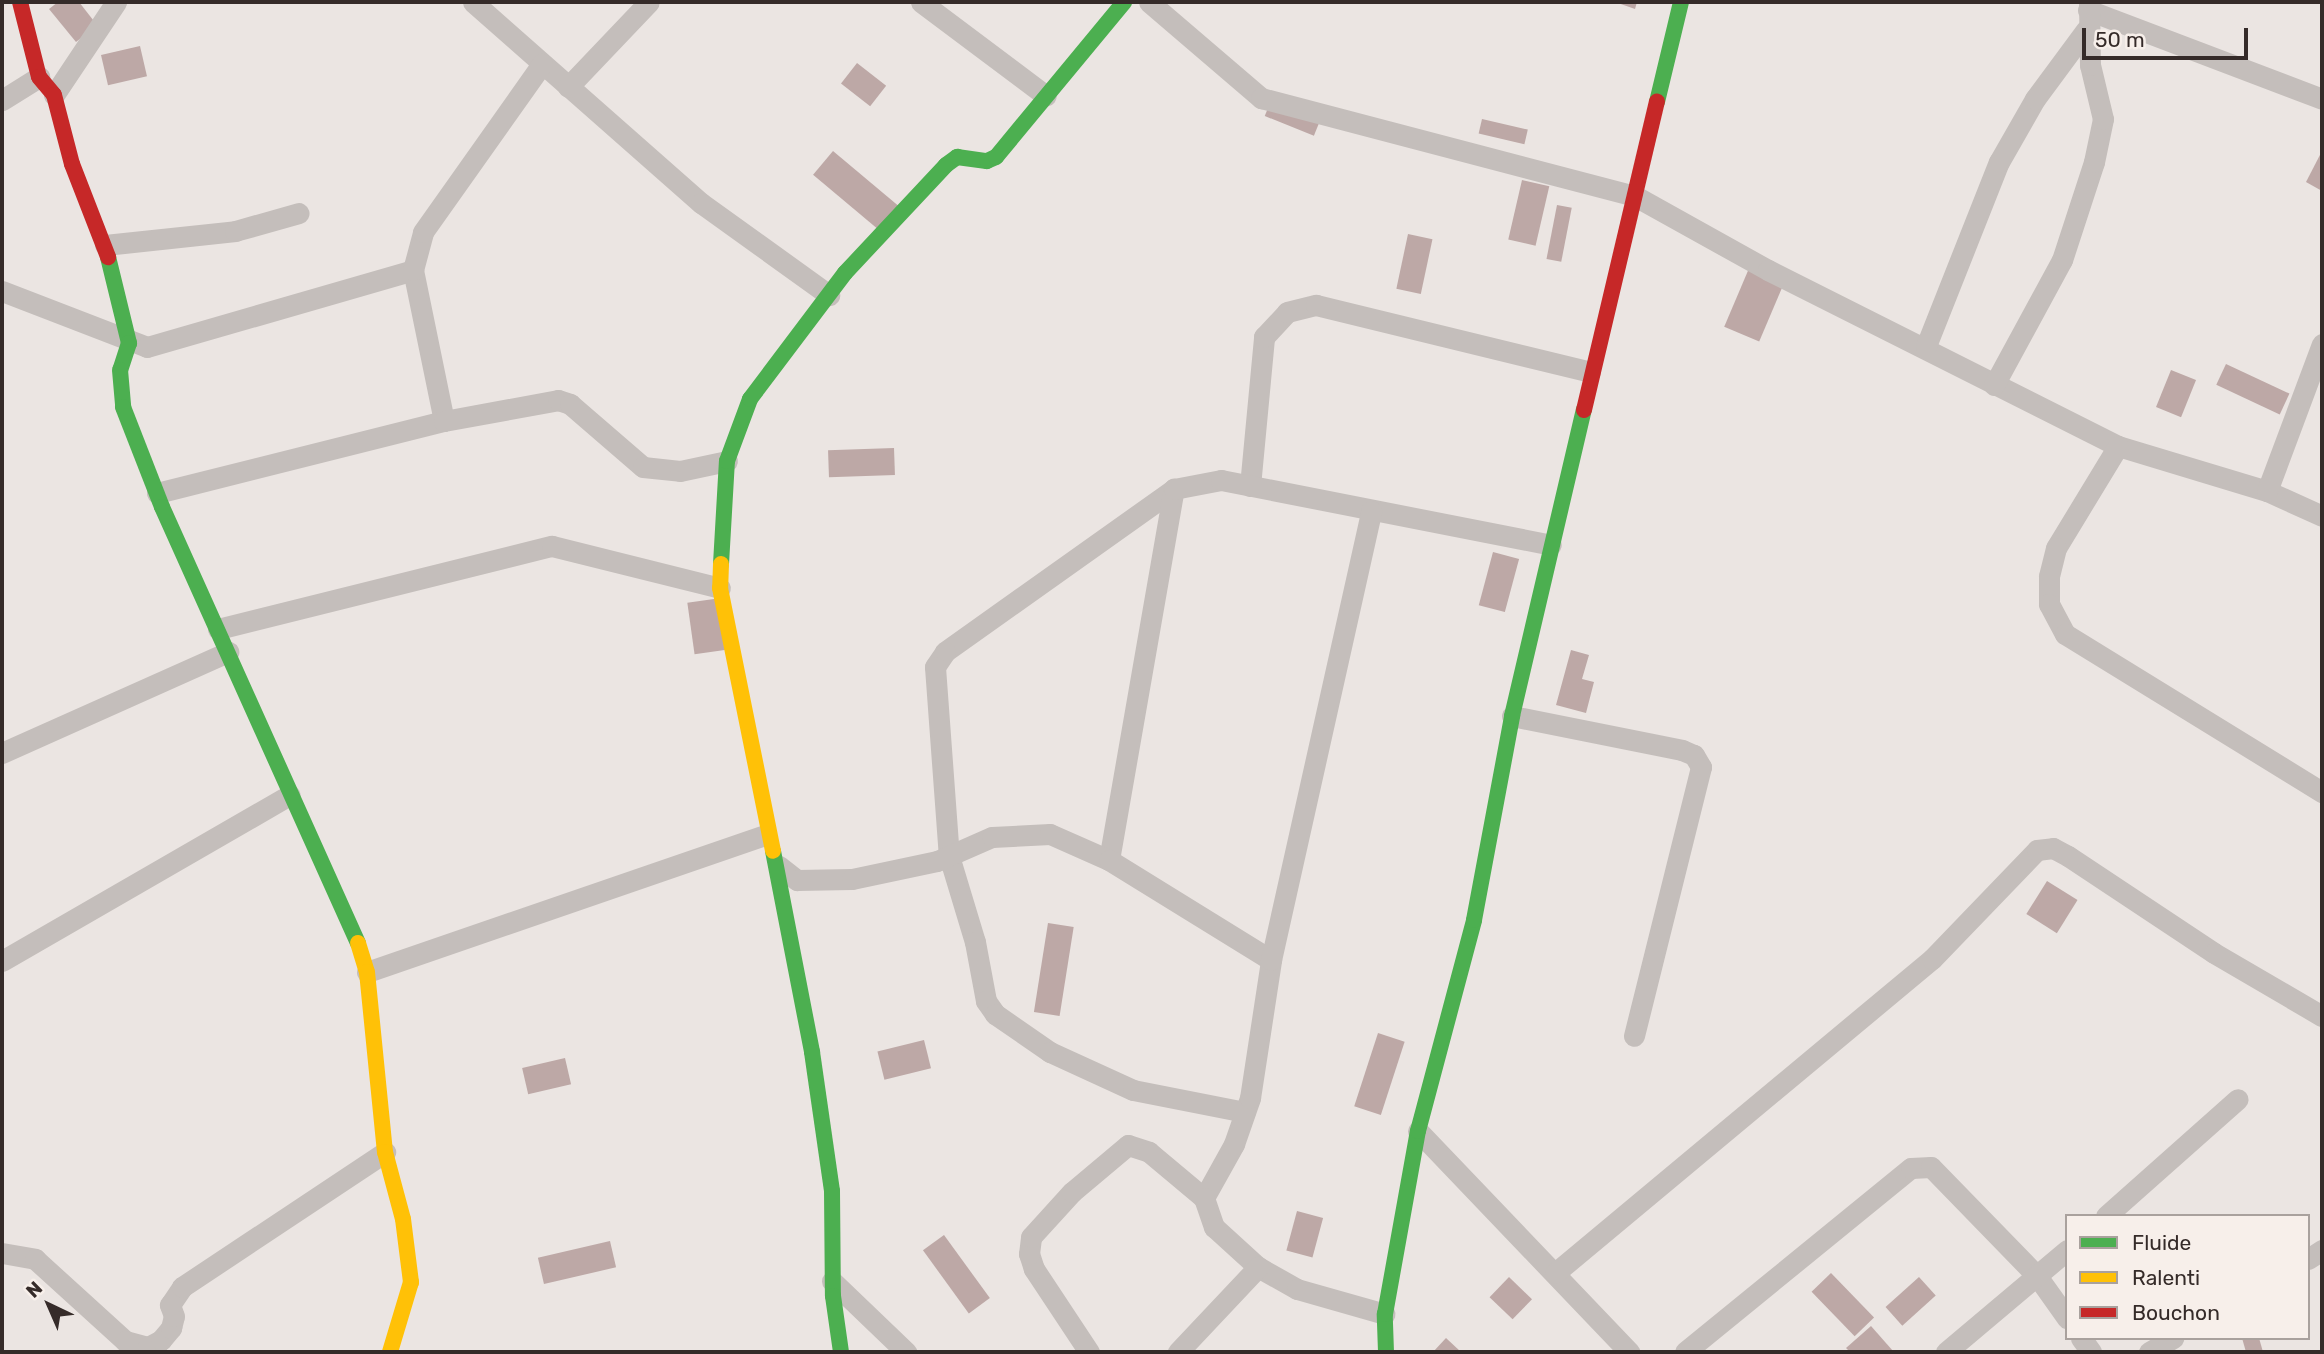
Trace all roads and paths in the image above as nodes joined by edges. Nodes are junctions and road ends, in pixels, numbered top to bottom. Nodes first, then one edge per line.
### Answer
1 (20, 2) edge
2 (116, 2) edge
3 (473, 2) edge
4 (649, 2) edge
5 (921, 2) edge
6 (1124, 2) edge
7 (1149, 2) edge
8 (1681, 2) edge
9 (2088, 14) edge
10 (542, 64) junction
11 (39, 77) junction
12 (568, 87) junction
13 (54, 94) junction
14 (1046, 96) junction
15 (2322, 99) edge
16 (2, 100) edge
17 (1635, 195) junction
18 (299, 213) dead end
19 (105, 245) junction
20 (413, 271) junction
21 (2, 291) edge
22 (829, 295) junction
23 (129, 343) junction
24 (2322, 344) edge
25 (1926, 346) junction
26 (1590, 372) junction
27 (1994, 385) junction
28 (444, 421) junction
29 (2118, 446) junction
30 (727, 461) junction
31 (1250, 486) junction
32 (1174, 489) junction
33 (2267, 491) junction
34 (157, 493) junction
35 (1371, 511) junction
36 (2322, 516) edge
37 (1551, 545) junction
38 (720, 588) junction
39 (218, 628) junction
40 (228, 652) junction
41 (1512, 716) junction
42 (2, 752) edge
43 (2322, 792) edge
44 (290, 795) junction
45 (766, 835) junction
46 (949, 856) junction
47 (1109, 860) junction
48 (779, 866) junction
49 (1271, 960) junction
50 (2, 961) edge
51 (367, 972) junction
52 (2322, 1016) edge
53 (1634, 1036) dead end
54 (2238, 1099) dead end
55 (1245, 1111) junction
56 (1418, 1131) junction
57 (385, 1152) junction
58 (1204, 1198) junction
59 (2108, 1214) edge
60 (2065, 1252) edge
61 (2, 1254) edge
62 (1258, 1267) junction
63 (1556, 1273) junction
64 (2037, 1276) junction
65 (832, 1281) junction
66 (1385, 1314) junction
67 (2065, 1315) edge
68 (2170, 1340) edge
69 (390, 1352) edge
70 (841, 1352) edge
71 (906, 1352) edge
72 (1089, 1352) edge
73 (1178, 1352) edge
74 (1386, 1352) edge
75 (1629, 1352) edge
76 (1685, 1352) edge
77 (1946, 1352) edge
78 (2149, 1352) edge

1 - 11 street
2 - 13 street
3 - 10 street
4 - 12 street
5 - 14 street
6 - 14 street
7 - 17 street
8 - 17 street
9 - 15 street
9 - 25 street
9 - 27 street
10 - 12 street
10 - 20 street
11 - 13 street
11 - 16 street
12 - 22 street
13 - 19 street
14 - 22 street
17 - 25 street
17 - 26 street
18 - 19 street
19 - 23 street
20 - 23 street
20 - 28 street
21 - 23 street
22 - 30 street
23 - 34 street
24 - 33 street
25 - 27 street
26 - 31 street
26 - 37 street
27 - 29 street
28 - 30 street
28 - 34 street
29 - 33 street
29 - 43 street
30 - 38 street
31 - 32 street
31 - 35 street
32 - 46 street
32 - 47 street
33 - 36 street
34 - 39 street
35 - 37 street
35 - 49 street
37 - 41 street
38 - 39 street
38 - 45 street
39 - 40 street
40 - 42 street
40 - 44 street
41 - 53 street
41 - 56 street
44 - 50 street
44 - 51 street
45 - 48 street
45 - 51 street
46 - 47 street
46 - 48 street
46 - 55 street
47 - 49 street
48 - 65 street
49 - 55 street
51 - 57 street
52 - 63 street
54 - 59 street
55 - 58 street
56 - 63 street
56 - 66 street
57 - 61 street
57 - 69 street
58 - 62 street
58 - 72 street
60 - 64 street
62 - 66 street
62 - 73 street
63 - 75 street
64 - 67 street
64 - 76 street
64 - 77 street
65 - 70 street
65 - 71 street
66 - 74 street
68 - 78 street

